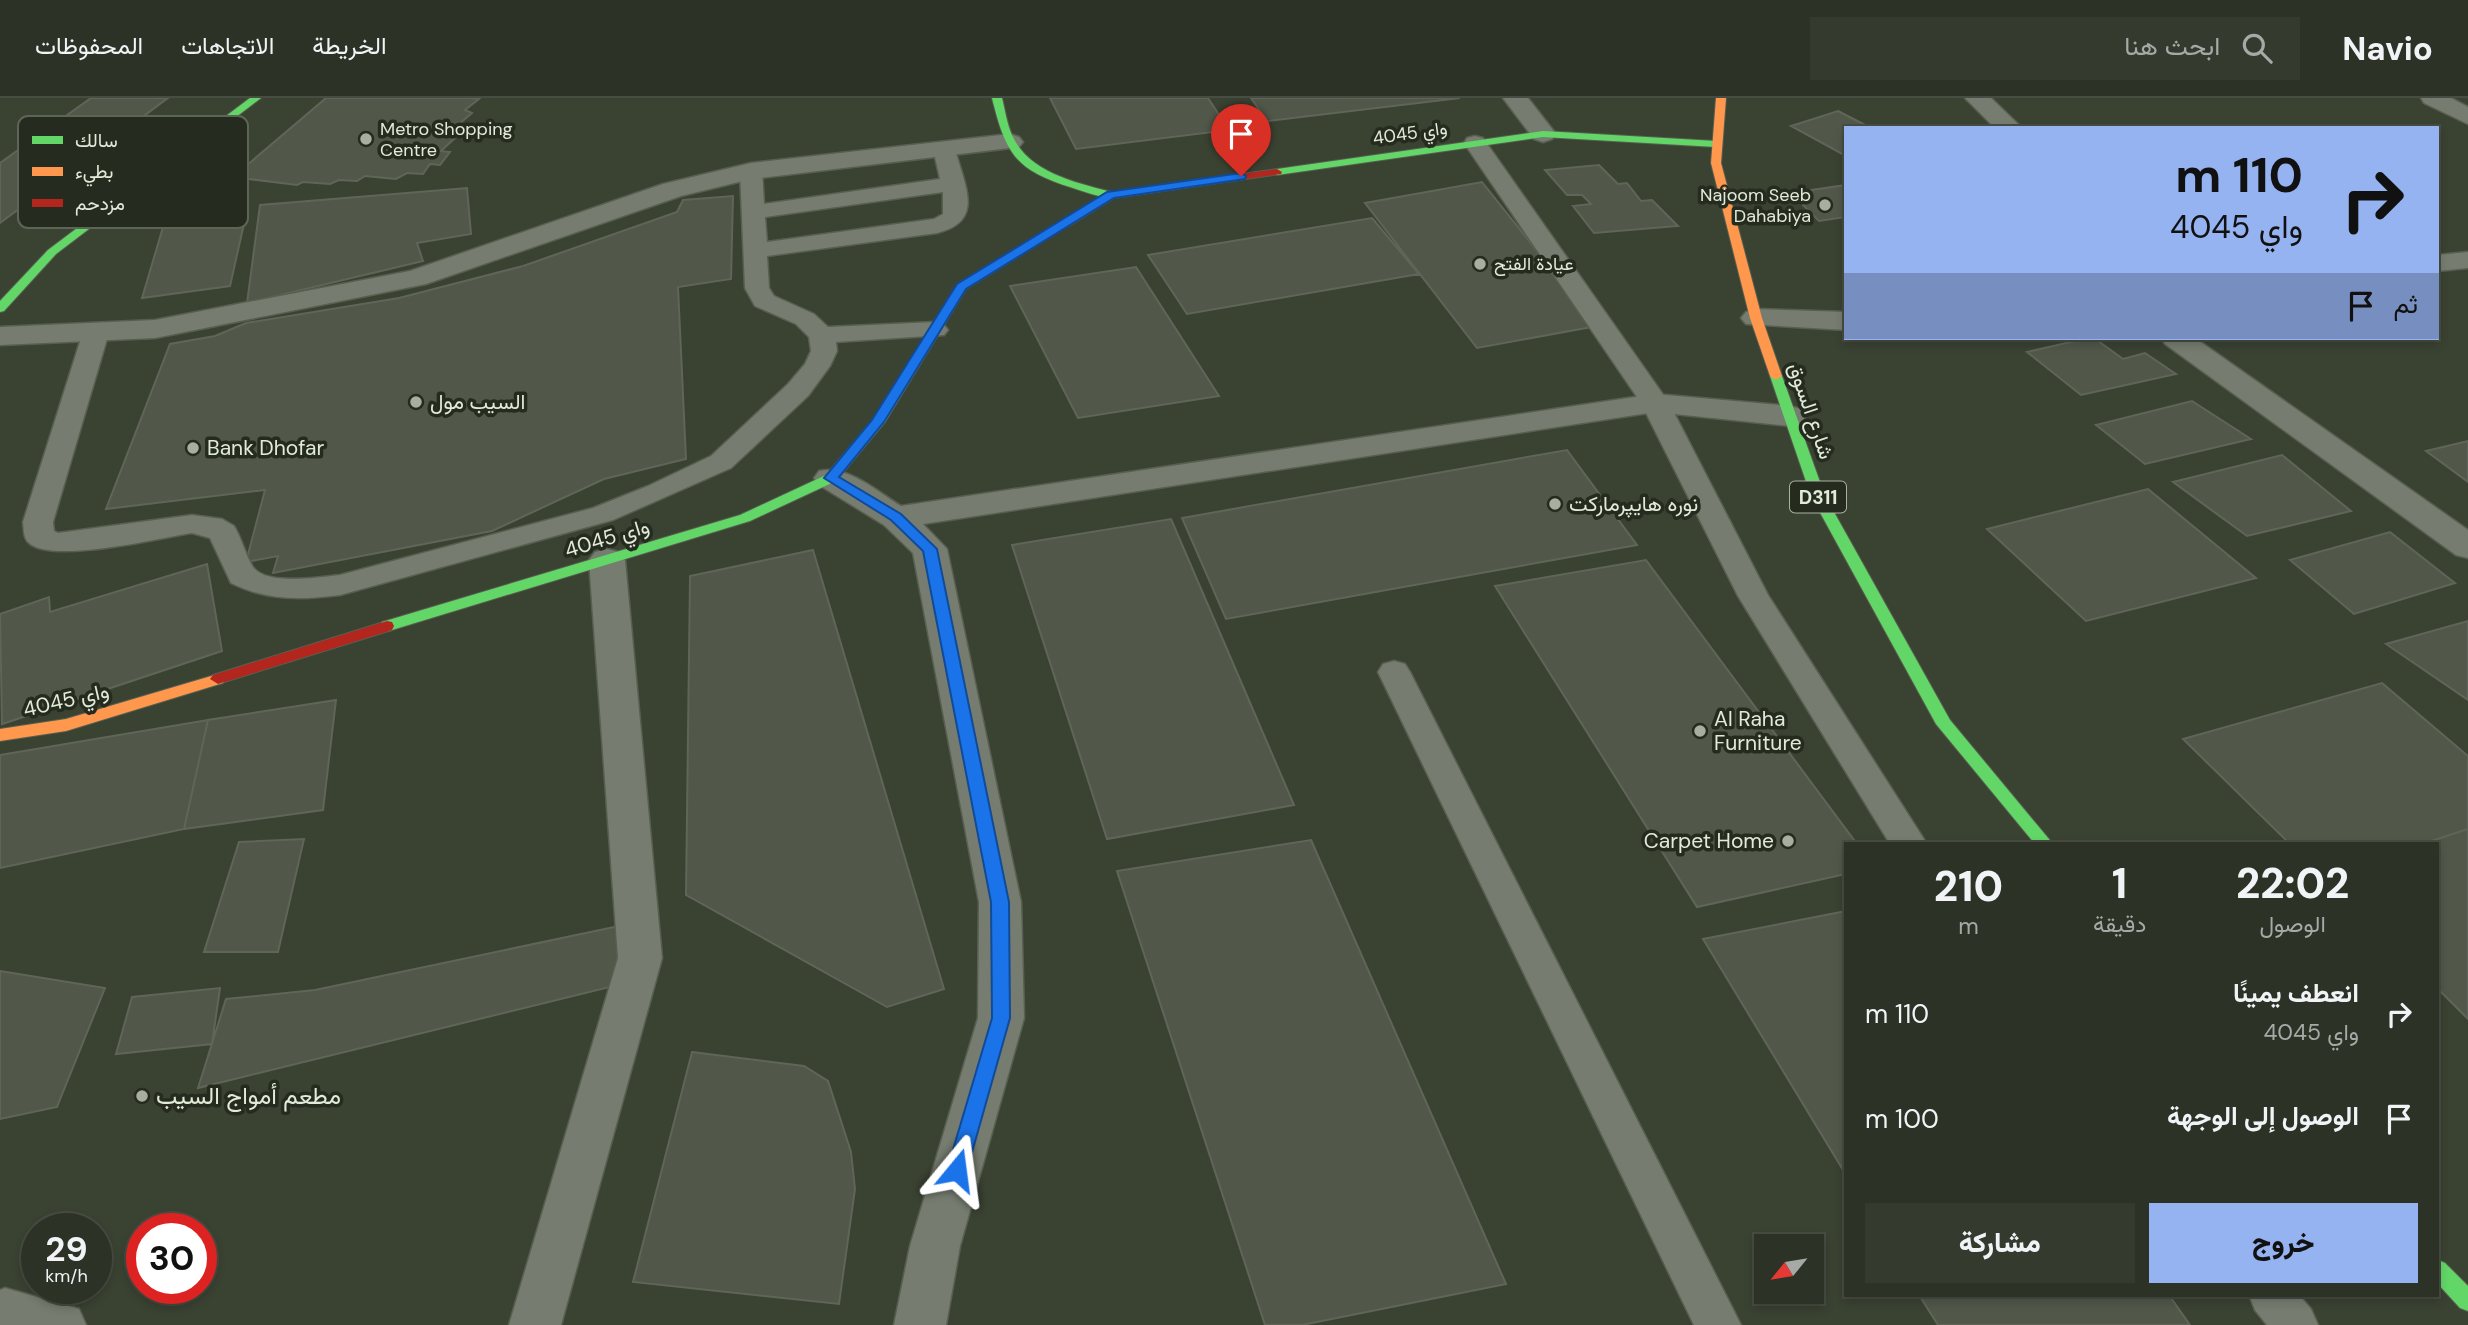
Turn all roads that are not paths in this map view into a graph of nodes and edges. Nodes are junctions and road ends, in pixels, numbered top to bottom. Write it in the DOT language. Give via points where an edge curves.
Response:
graph roads {
  1 [pos="256,98"];
  2 [pos="997,98"];
  3 [pos="1514,98"];
  4 [pos="1721,98"];
  5 [pos="1977,98"];
  6 [pos="2433,98"];
  7 [pos="232,116"];
  8 [pos="2468,117"];
  9 [pos="2008,126"];
  10 [pos="1544,134"];
  11 [pos="1010,142"];
  12 [pos="1475,144"];
  13 [pos="1716,144"];
  14 [pos="944,149"];
  15 [pos="751,171"];
  16 [pos="952,184"];
  17 [pos="1111,195"];
  18 [pos="754,212"];
  19 [pos="84,228"];
  20 [pos="757,250"];
  21 [pos="2468,260"];
  22 [pos="2439,263"];
  23 [pos="2,304"];
  24 [pos="1756,318"];
  25 [pos="1844,321"];
  26 [pos="935,330"];
  27 [pos="96,332"];
  28 [pos="822,335"];
  29 [pos="0,336"];
  30 [pos="2179,340"];
  31 [pos="1655,403"];
  32 [pos="1790,416"];
  33 [pos="831,478"];
  34 [pos="896,517"];
  35 [pos="2468,547"];
  36 [pos="607,560"];
  37 [pos="1394,672"];
  38 [pos="0,735"];
  39 [pos="1908,842"];
  40 [pos="2043,842"];
  41 [pos="2439,1271"];
  42 [pos="2273,1297"];
  43 [pos="2468,1301"];
  44 [pos="0,1312"];
  45 [pos="63,1325"];
  46 [pos="535,1325"];
  47 [pos="920,1325"];
  48 [pos="1718,1325"];
  49 [pos="2295,1325"];
  1 -- 7 [label="street"];
  2 -- 11 [label="street, واي 4045"];
  3 -- 10 [label="street"];
  4 -- 13 [label="street, شارع السوق / D311"];
  5 -- 9 [label="street"];
  6 -- 8 [label="street"];
  10 -- 12 [label="street, واي 4045"];
  10 -- 13 [label="street, واي 4045"];
  11 -- 14 [label="street"];
  11 -- 17 [label="street, واي 4045" via="1028,163 1063,181"];
  12 -- 17 [label="street, واي 4045"];
  12 -- 31 [label="lane"];
  13 -- 24 [label="street, شارع السوق / D311" via="1716,163"];
  14 -- 15 [label="street"];
  14 -- 16 [label="lane"];
  15 -- 18 [label="lane"];
  15 -- 27 [label="street" via="672,190 416,278 155,329"];
  16 -- 18 [label="lane"];
  16 -- 20 [label="lane" via="956,215 937,226"];
  17 -- 26 [label="street, واي 4045" via="962,287"];
  18 -- 20 [label="lane"];
  19 -- 23 [label="street" via="52,252"];
  20 -- 28 [label="lane" via="757,288 764,301 805,320"];
  21 -- 22 [label="street"];
  24 -- 25 [label="street"];
  24 -- 32 [label="street, شارع السوق / D311"];
  26 -- 28 [label="lane"];
  26 -- 33 [label="street, واي 4045" via="878,422"];
  27 -- 28 [label="lane" via="38,522 39,536 53,543 192,524 212,526 223,533 242,576 260,585 300,590 353,582 603,514 721,462 817,366 824,351"];
  27 -- 29 [label="street"];
  30 -- 35 [label="street"];
  31 -- 32 [label="street"];
  31 -- 34 [label="street"];
  31 -- 39 [label="lane" via="1753,596"];
  32 -- 40 [label="street, شارع السوق / D311" via="1818,496 1944,724"];
  33 -- 34 [label="street"];
  33 -- 36 [label="street, واي 4045" via="745,518"];
  34 -- 47 [label="street" via="930,549 1000,902 1001,1018 935,1246"];
  36 -- 38 [label="street, واي 4045" via="164,697 66,725"];
  36 -- 46 [label="street" via="640,958"];
  37 -- 48 [label="lane"];
  41 -- 43 [label="street"];
  42 -- 49 [label="lane"];
  44 -- 45 [label="lane"];
}
